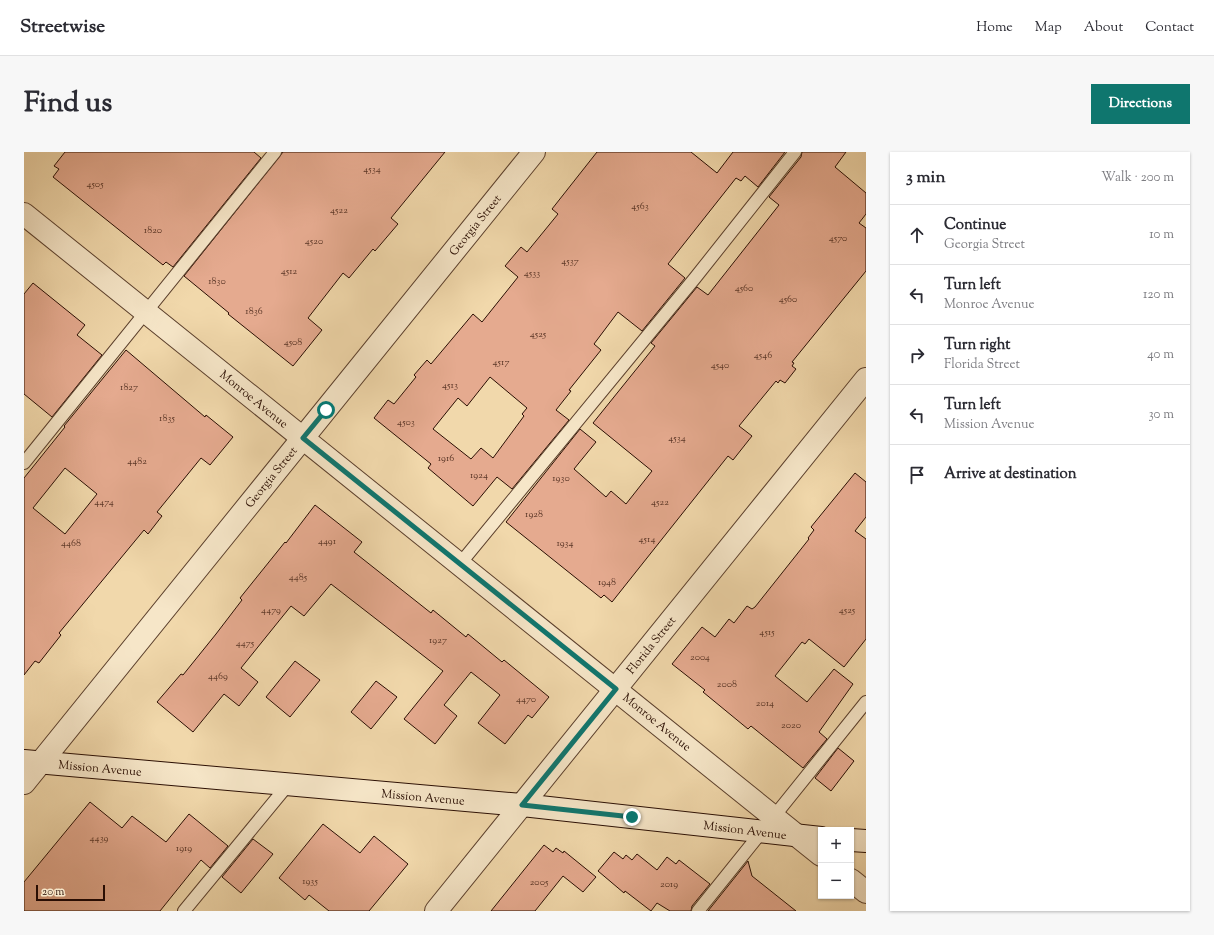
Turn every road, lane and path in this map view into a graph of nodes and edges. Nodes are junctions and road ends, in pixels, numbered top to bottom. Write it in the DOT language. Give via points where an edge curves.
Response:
graph roads {
  1 [pos="275,152"];
  2 [pos="534,152"];
  3 [pos="795,152"];
  4 [pos="24,214"];
  5 [pos="146,313"];
  6 [pos="866,379"];
  7 [pos="303,438"];
  8 [pos="24,463"];
  9 [pos="459,564"];
  10 [pos="616,689"];
  11 [pos="866,702"];
  12 [pos="32,762"];
  13 [pos="24,783"];
  14 [pos="287,786"];
  15 [pos="522,805"];
  16 [pos="766,824"];
  17 [pos="797,836"];
  18 [pos="818,838"];
  19 [pos="854,840"];
  20 [pos="866,841"];
  21 [pos="818,853"];
  22 [pos="854,882"];
  23 [pos="866,892"];
  24 [pos="184,911"];
  25 [pos="436,911"];
  26 [pos="698,911"];
  1 -- 5 [label="lane"];
  2 -- 7 [label="street, Georgia Street"];
  3 -- 9 [label="lane" via="695,278"];
  4 -- 5 [label="street, Monroe Avenue"];
  5 -- 7 [label="street, Monroe Avenue"];
  5 -- 8 [label="lane"];
  6 -- 10 [label="street, Florida Street"];
  7 -- 9 [label="street, Monroe Avenue"];
  7 -- 12 [label="street, Georgia Street"];
  9 -- 10 [label="street, Monroe Avenue"];
  10 -- 15 [label="street, Florida Street"];
  10 -- 16 [label="street, Monroe Avenue"];
  11 -- 16 [label="lane"];
  12 -- 13 [label="street, Georgia Street"];
  12 -- 14 [label="street, Mission Avenue"];
  14 -- 15 [label="street, Mission Avenue"];
  14 -- 24 [label="lane"];
  15 -- 16 [label="street, Mission Avenue"];
  15 -- 25 [label="street, Florida Street"];
  16 -- 17 [label="street, Mission Avenue"];
  16 -- 26 [label="lane"];
  17 -- 18 [label="street, Mission Avenue"];
  17 -- 21 [label="street"];
  19 -- 20 [label="street"];
  22 -- 23 [label="street"];
}
